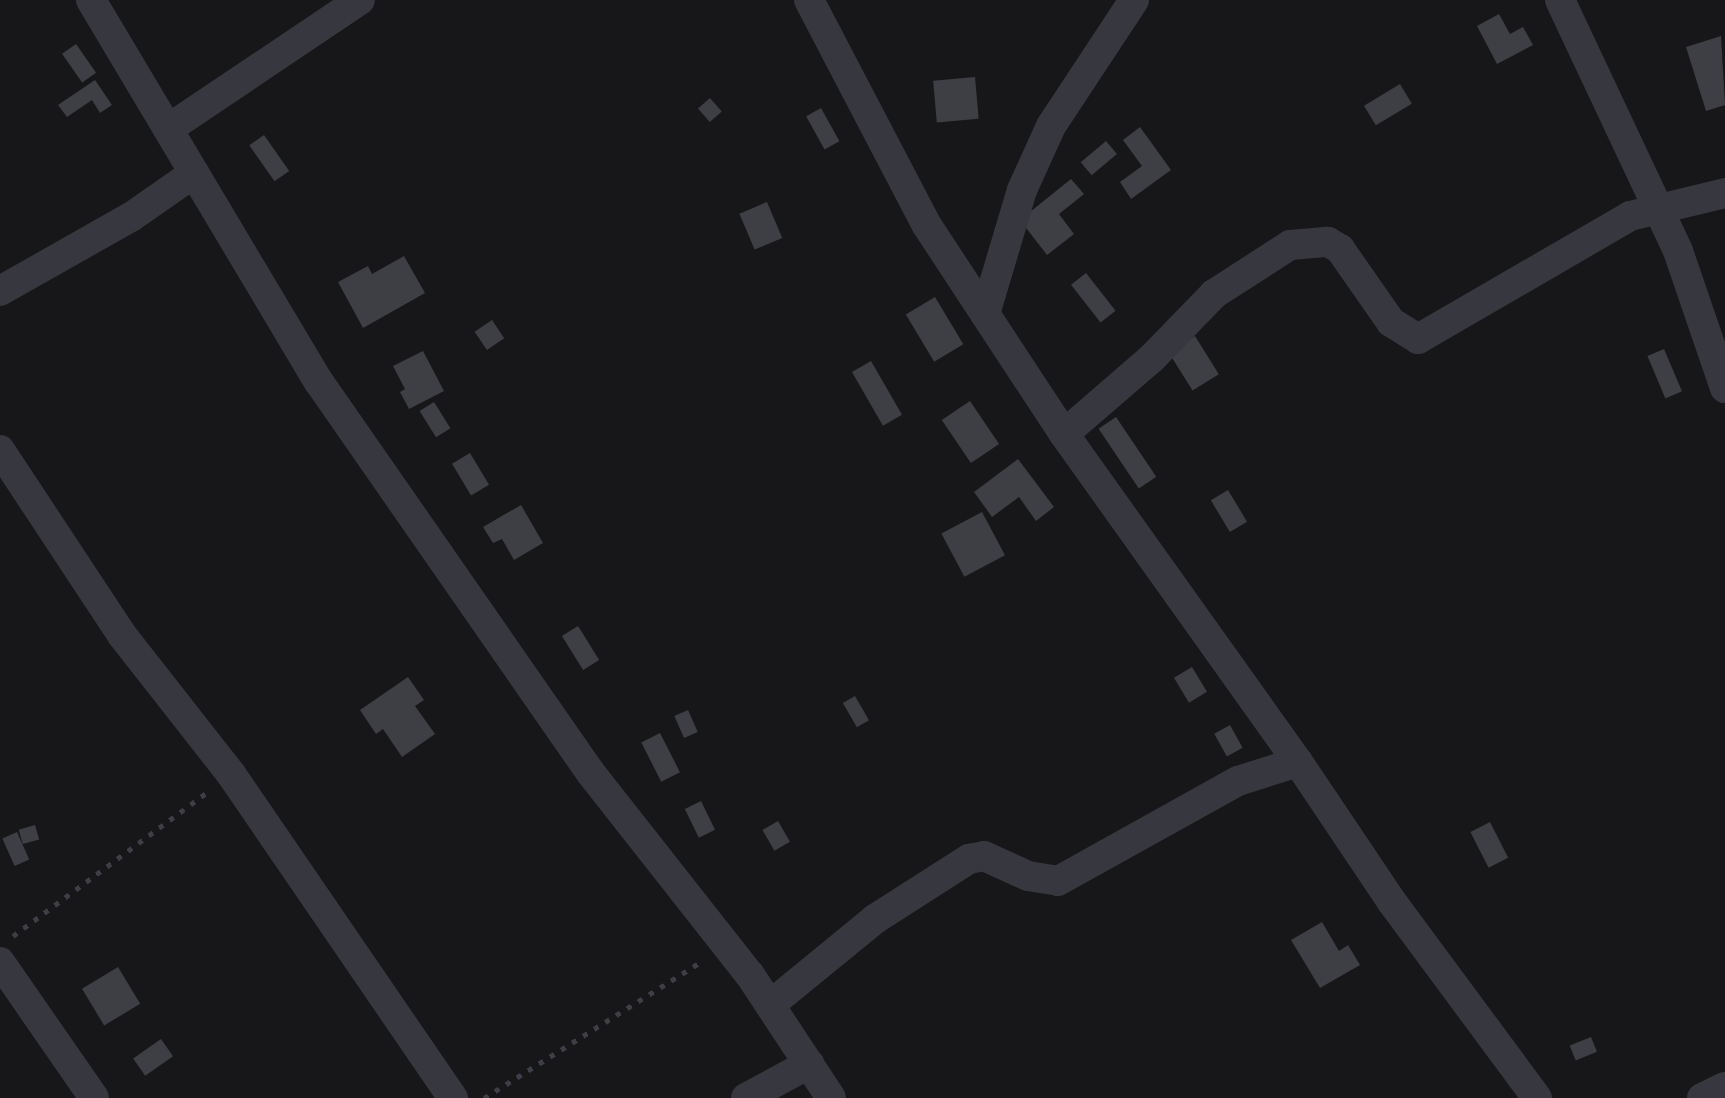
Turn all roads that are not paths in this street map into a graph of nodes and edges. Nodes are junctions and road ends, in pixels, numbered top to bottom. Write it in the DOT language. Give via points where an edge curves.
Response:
graph roads {
  1 [pos="91,0"];
  2 [pos="360,0"];
  3 [pos="809,0"];
  4 [pos="1134,0"];
  5 [pos="1560,0"];
  6 [pos="168,130"];
  7 [pos="194,173"];
  8 [pos="1725,193"];
  9 [pos="1656,209"];
  10 [pos="0,290"];
  11 [pos="985,314"];
  12 [pos="1725,388"];
  13 [pos="1064,434"];
  14 [pos="0,450"];
  15 [pos="1298,762"];
  16 [pos="0,962"];
  17 [pos="770,1005"];
  18 [pos="809,1064"];
  19 [pos="1725,1087"];
  20 [pos="94,1098"];
  21 [pos="453,1098"];
  22 [pos="746,1098"];
  23 [pos="831,1098"];
  24 [pos="1537,1098"];
  25 [pos="1702,1098"];
  1 -- 6 [label="street"];
  2 -- 6 [label="street"];
  3 -- 11 [label="street" via="926,224"];
  4 -- 11 [label="street" via="1050,126 1022,190"];
  5 -- 9 [label="street"];
  6 -- 7 [label="street"];
  7 -- 10 [label="street" via="132,217"];
  7 -- 17 [label="street" via="320,382 590,772"];
  8 -- 9 [label="street"];
  9 -- 12 [label="street" via="1694,288"];
  9 -- 13 [label="street" via="1586,240 1418,339 1391,322 1340,248 1328,242 1290,245 1214,294"];
  11 -- 13 [label="street"];
  13 -- 15 [label="street"];
  14 -- 21 [label="street" via="122,635 231,774"];
  15 -- 17 [label="street" via="1238,781 1058,880 1028,876 984,856 969,859 906,897"];
  15 -- 24 [label="street"];
  16 -- 20 [label="street"];
  17 -- 18 [label="street"];
  18 -- 22 [label="street"];
  18 -- 23 [label="street"];
  19 -- 25 [label="street"];
}
